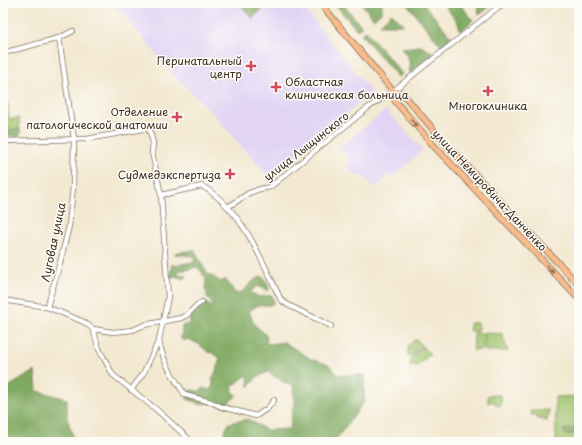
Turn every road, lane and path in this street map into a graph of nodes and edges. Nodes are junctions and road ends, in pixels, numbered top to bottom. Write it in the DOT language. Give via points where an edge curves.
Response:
graph roads {
  1 [pos="320,3"];
  2 [pos="504,3"];
  3 [pos="73,31"];
  4 [pos="59,38"];
  5 [pos="3,53"];
  6 [pos="393,91"];
  7 [pos="74,139"];
  8 [pos="3,141"];
  9 [pos="160,195"];
  10 [pos="228,207"];
  11 [pos="579,284"];
  12 [pos="579,299"];
  13 [pos="3,300"];
  14 [pos="202,302"];
  15 [pos="47,307"];
  16 [pos="163,321"];
  17 [pos="331,326"];
  18 [pos="93,329"];
  19 [pos="159,340"];
  20 [pos="131,390"];
  21 [pos="274,400"];
  22 [pos="192,442"];
  1 -- 6 [label="main road, улица Немировича-Данченко"];
  2 -- 6 [label="street, улица Лыщинского"];
  3 -- 4 [label="street"];
  4 -- 5 [label="street"];
  4 -- 7 [label="street, Луговая улица"];
  6 -- 10 [label="street, улица Лыщинского" via="369,107 270,188 249,193"];
  6 -- 11 [label="main road, улица Немировича-Данченко" via="403,94 444,142"];
  6 -- 12 [label="main road, улица Немировича-Данченко, one-way" via="395,101 434,146"];
  7 -- 8 [label="street"];
  7 -- 9 [label="street" via="149,128"];
  7 -- 15 [label="street, Луговая улица" via="73,188 68,226"];
  9 -- 10 [label="street" via="202,186"];
  9 -- 16 [label="street" via="168,296"];
  10 -- 17 [label="street" via="249,235 281,300"];
  13 -- 15 [label="street"];
  14 -- 16 [label="street" via="181,318"];
  15 -- 18 [label="street" via="84,322"];
  16 -- 18 [label="street" via="123,332"];
  16 -- 19 [label="street"];
  18 -- 20 [label="street" via="99,349 113,375"];
  19 -- 20 [label="street" via="143,374"];
  19 -- 21 [label="street" via="167,366 186,395 256,416"];
  20 -- 22 [label="street"];
}
